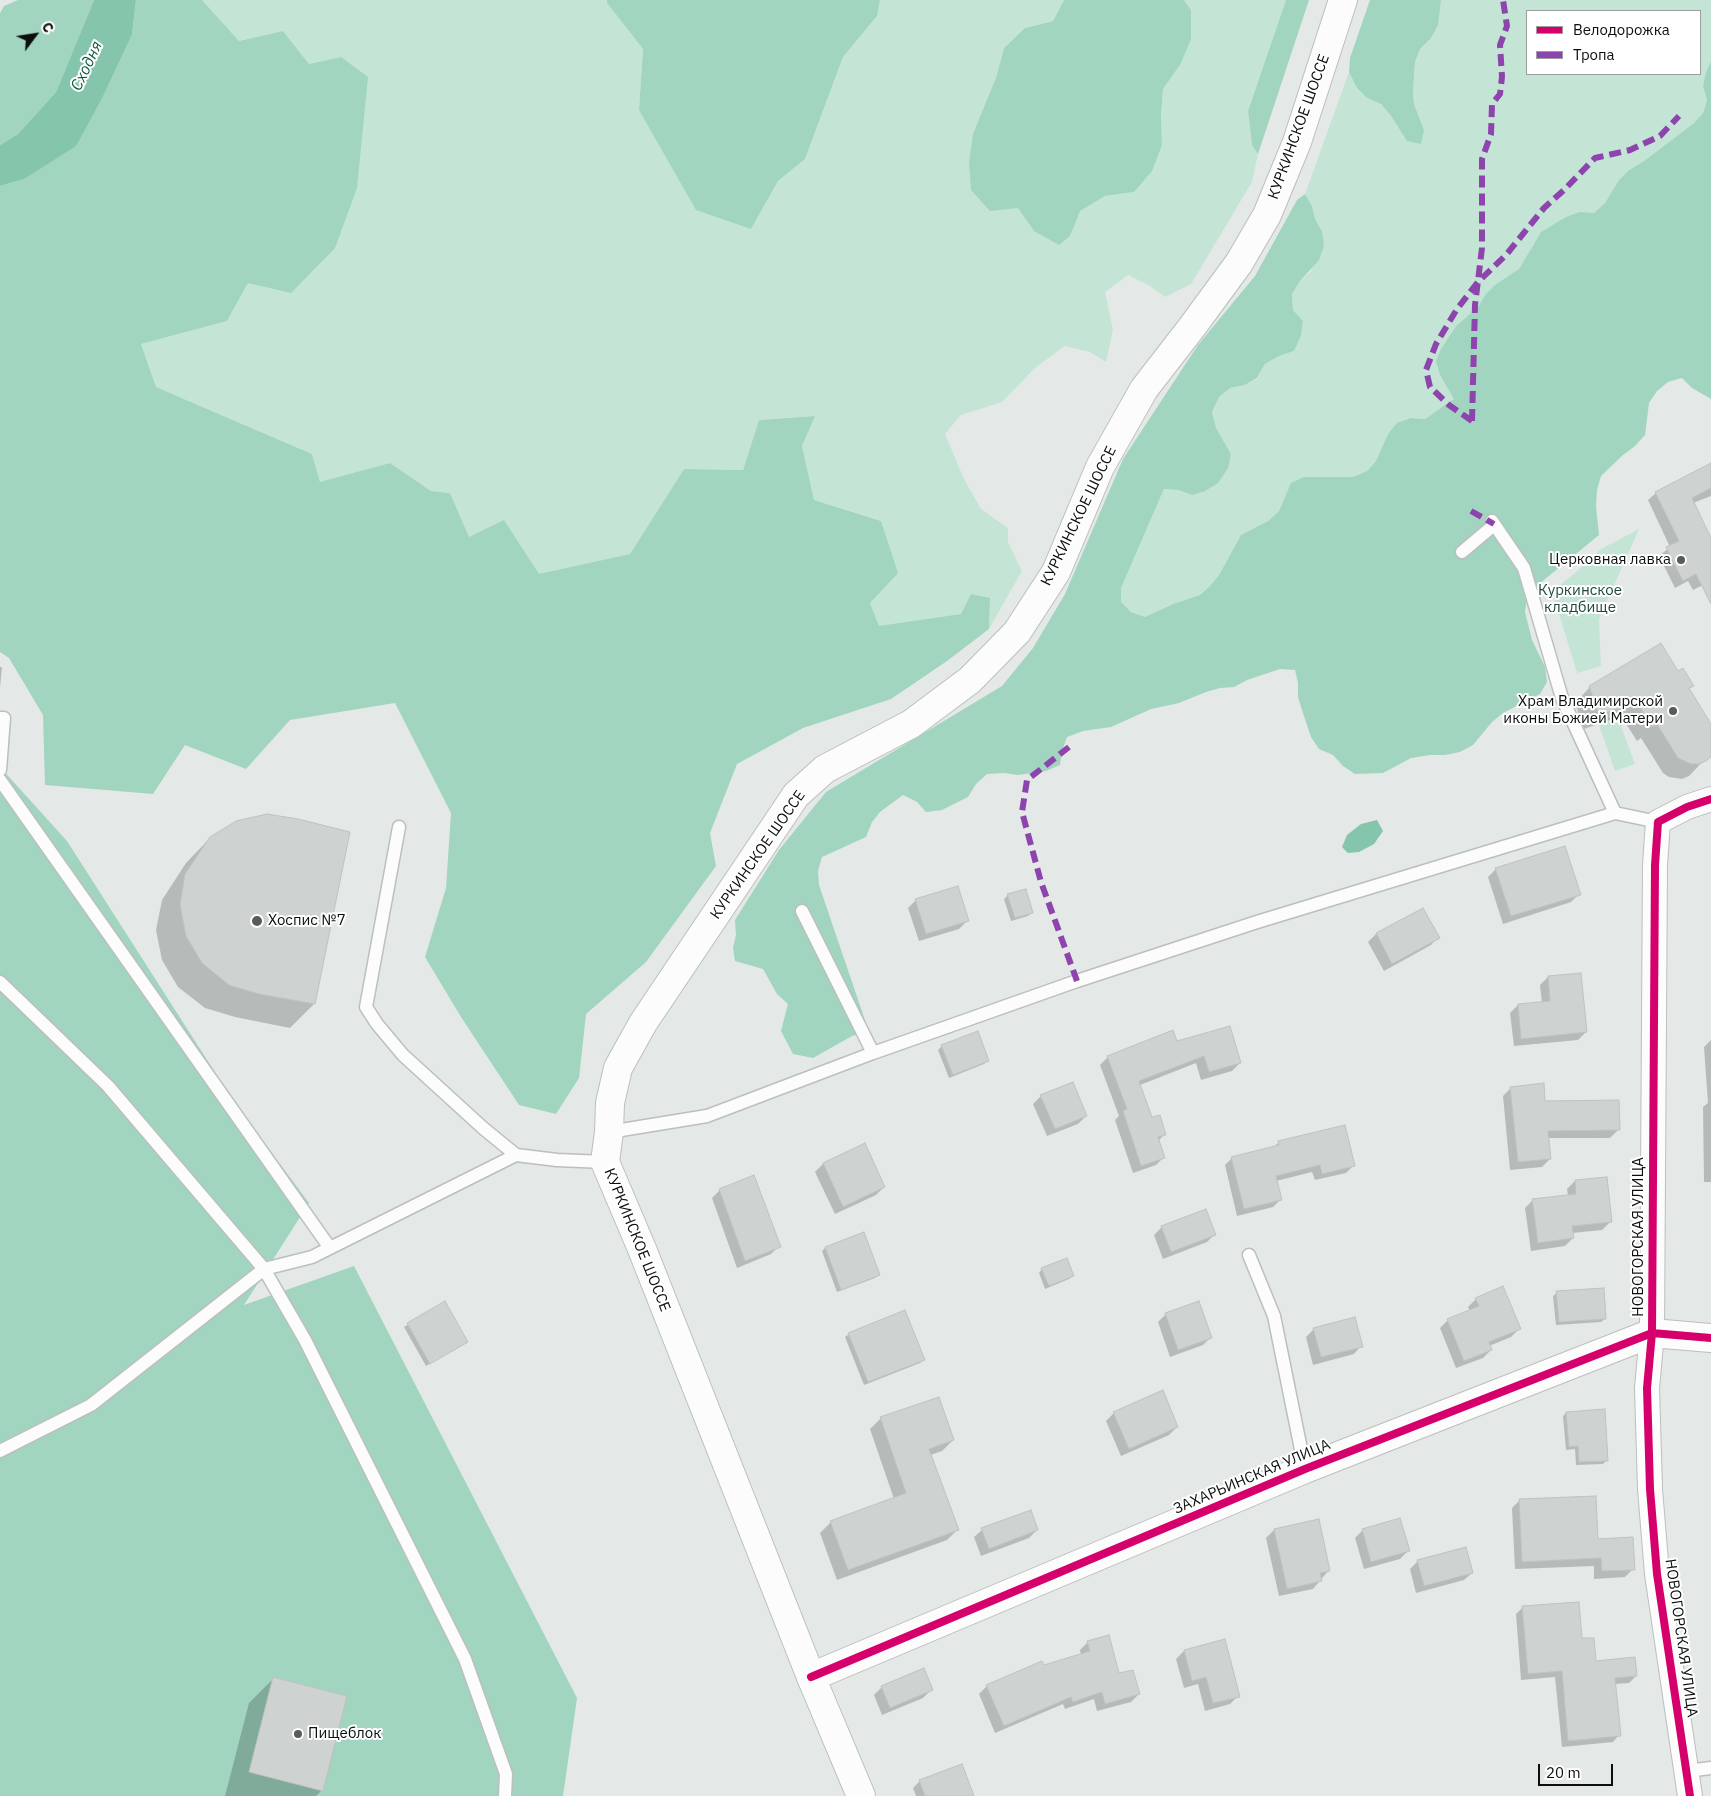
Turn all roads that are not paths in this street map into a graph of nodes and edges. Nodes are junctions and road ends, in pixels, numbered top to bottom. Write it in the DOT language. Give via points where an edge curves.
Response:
graph roads {
  1 [pos="1343,0"];
  2 [pos="1462,552"];
  3 [pos="0,718"];
  4 [pos="0,770"];
  5 [pos="0,780"];
  6 [pos="1711,799"];
  7 [pos="1615,813"];
  8 [pos="1658,822"];
  9 [pos="399,827"];
  10 [pos="802,911"];
  11 [pos="0,982"];
  12 [pos="873,1053"];
  13 [pos="609,1132"];
  14 [pos="516,1155"];
  15 [pos="605,1162"];
  16 [pos="330,1248"];
  17 [pos="1249,1255"];
  18 [pos="264,1269"];
  19 [pos="1652,1332"];
  20 [pos="1711,1338"];
  21 [pos="0,1451"];
  22 [pos="1305,1469"];
  23 [pos="811,1677"];
  24 [pos="1711,1768"];
  25 [pos="1687,1771"];
  26 [pos="505,1796"];
  27 [pos="861,1796"];
  28 [pos="1690,1796"];
  1 -- 13 [label="main road, КУРКИНСКОЕ ШОССЕ" via="1297,142 1268,215 1239,263 1144,389 1100,467 1056,572 1017,632 970,680 911,724 825,769 796,796 639,1030 618,1068 610,1103"];
  2 -- 7 [label="lane" via="1493,523 1524,568 1562,698"];
  3 -- 4 [label="lane" via="4,718"];
  5 -- 16 [label="lane"];
  6 -- 8 [label="street"];
  7 -- 8 [label="lane"];
  7 -- 12 [label="lane" via="1238,928"];
  8 -- 19 [label="street, НОВОГОРСКАЯ УЛИЦА"];
  9 -- 14 [label="lane" via="366,1007 403,1056"];
  10 -- 12 [label="lane"];
  11 -- 18 [label="lane" via="108,1086"];
  12 -- 13 [label="lane" via="707,1116"];
  13 -- 15 [label="main road, КУРКИНСКОЕ ШОССЕ"];
  14 -- 15 [label="lane"];
  14 -- 16 [label="lane"];
  15 -- 23 [label="main road, КУРКИНСКОЕ ШОССЕ"];
  16 -- 18 [label="lane" via="312,1257"];
  17 -- 22 [label="lane" via="1274,1316"];
  18 -- 21 [label="lane" via="92,1404"];
  18 -- 26 [label="lane" via="305,1340 465,1660 506,1774"];
  19 -- 20 [label="main road, ЗАХАРЬИНСКАЯ УЛИЦА"];
  19 -- 22 [label="main road, ЗАХАРЬИНСКАЯ УЛИЦА"];
  19 -- 25 [label="street, НОВОГОРСКАЯ УЛИЦА" via="1647,1388 1650,1489 1657,1574"];
  22 -- 23 [label="main road, ЗАХАРЬИНСКАЯ УЛИЦА"];
  23 -- 27 [label="main road, КУРКИНСКОЕ ШОССЕ"];
  24 -- 25 [label="lane"];
  25 -- 28 [label="street, НОВОГОРСКАЯ УЛИЦА"];
}
